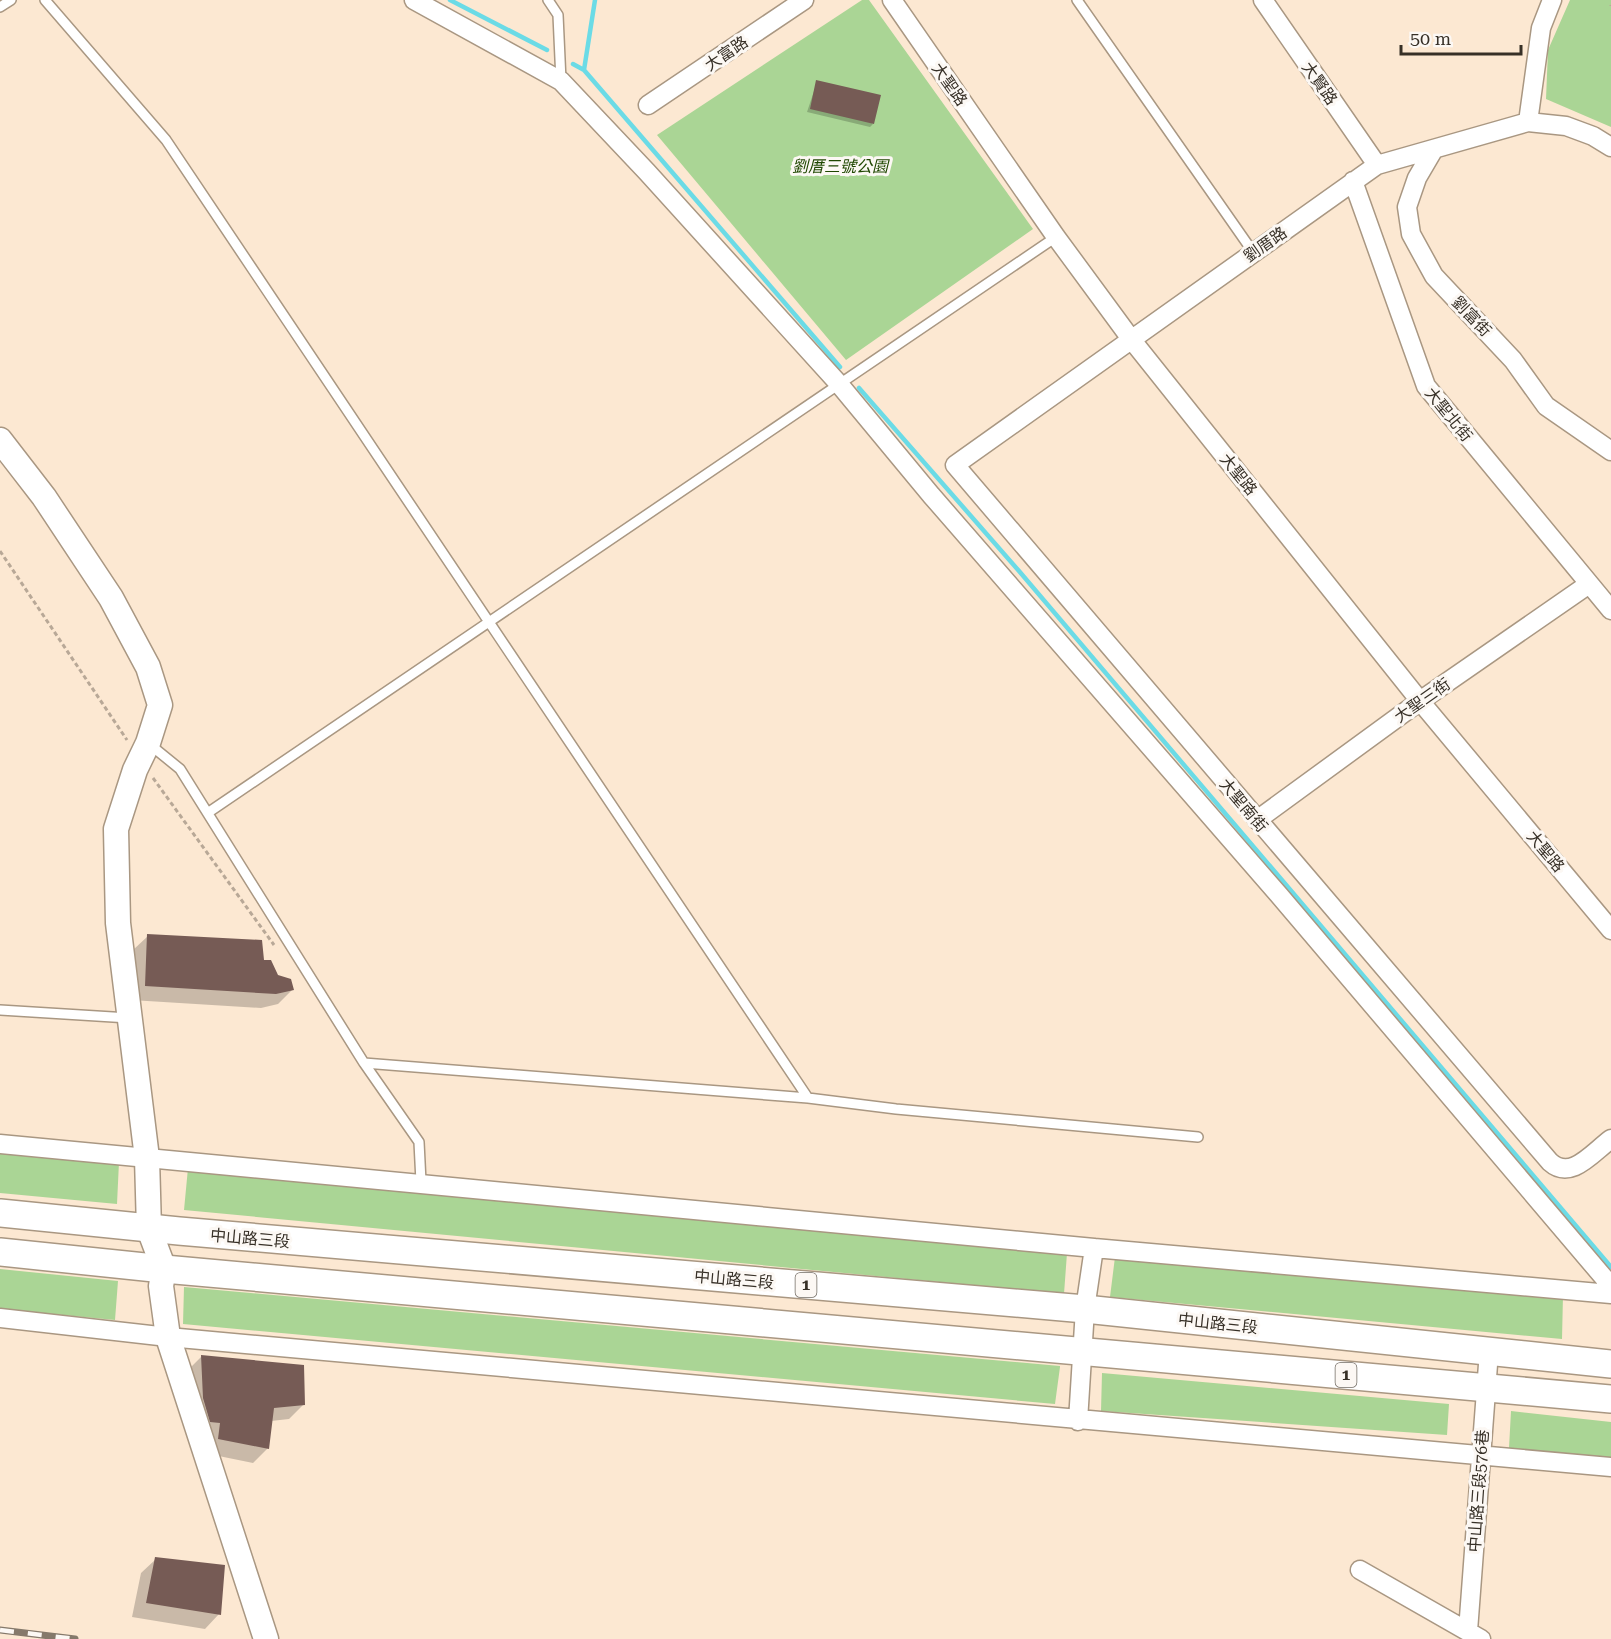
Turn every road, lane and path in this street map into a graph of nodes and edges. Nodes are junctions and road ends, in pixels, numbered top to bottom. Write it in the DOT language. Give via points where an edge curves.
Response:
graph roads {
  1 [pos="11,0"];
  2 [pos="45,0"];
  3 [pos="414,0"];
  4 [pos="548,0"];
  5 [pos="804,0"];
  6 [pos="892,0"];
  7 [pos="1077,0"];
  8 [pos="1263,0"];
  9 [pos="1552,0"];
  10 [pos="0,7"];
  11 [pos="561,81"];
  12 [pos="648,105"];
  13 [pos="1528,122"];
  14 [pos="1611,147"];
  15 [pos="1434,149"];
  16 [pos="1377,165"];
  17 [pos="1353,182"];
  18 [pos="1056,237"];
  19 [pos="1253,252"];
  20 [pos="1131,339"];
  21 [pos="839,384"];
  22 [pos="0,440"];
  23 [pos="1611,451"];
  24 [pos="955,465"];
  25 [pos="0,551"];
  26 [pos="1589,584"];
  27 [pos="1611,610"];
  28 [pos="490,623"];
  29 [pos="1420,701"];
  30 [pos="144,751"];
  31 [pos="209,812"];
  32 [pos="1257,820"];
  33 [pos="1611,930"];
  34 [pos="280,954"];
  35 [pos="0,1010"];
  36 [pos="129,1018"];
  37 [pos="364,1064"];
  38 [pos="808,1098"];
  39 [pos="1198,1137"];
  40 [pos="1611,1139"];
  41 [pos="0,1144"];
  42 [pos="147,1158"];
  43 [pos="421,1182"];
  44 [pos="0,1214"];
  45 [pos="149,1228"];
  46 [pos="1094,1248"];
  47 [pos="0,1252"];
  48 [pos="165,1269"];
  49 [pos="1611,1286"];
  50 [pos="1611,1294"];
  51 [pos="1085,1310"];
  52 [pos="0,1318"];
  53 [pos="168,1337"];
  54 [pos="1081,1351"];
  55 [pos="1489,1351"];
  56 [pos="1611,1364"];
  57 [pos="1486,1388"];
  58 [pos="1611,1399"];
  59 [pos="1078,1421"];
  60 [pos="1481,1456"];
  61 [pos="1611,1467"];
  62 [pos="1360,1570"];
  63 [pos="1474,1635"];
  64 [pos="266,1639"];
  1 -- 10 [label="lane"];
  2 -- 28 [label="lane" via="166,140"];
  3 -- 11 [label="street"];
  4 -- 11 [label="lane" via="558,15"];
  5 -- 12 [label="street, 大富路"];
  6 -- 18 [label="street, 大聖路"];
  7 -- 19 [label="lane"];
  8 -- 16 [label="street, 大賢路"];
  9 -- 13 [label="street" via="1541,28"];
  11 -- 21 [label="street"];
  13 -- 14 [label="street, 劉厝路" via="1566,126"];
  13 -- 15 [label="street, 劉厝路"];
  15 -- 16 [label="street, 劉厝路"];
  15 -- 23 [label="street, 劉富街" via="1417,178 1407,207 1411,234 1434,276 1506,352 1546,406"];
  16 -- 17 [label="street, 劉厝路"];
  17 -- 19 [label="street, 劉厝路"];
  17 -- 26 [label="street, 大聖北街" via="1426,386"];
  18 -- 20 [label="street, 大聖路"];
  18 -- 21 [label="lane"];
  19 -- 20 [label="street, 劉厝路"];
  20 -- 24 [label="street, 劉厝路"];
  20 -- 29 [label="street, 大聖路"];
  21 -- 28 [label="lane"];
  21 -- 49 [label="street"];
  22 -- 30 [label="street" via="44,497 111,598 148,667 160,705"];
  24 -- 32 [label="street, 大聖南街"];
  25 -- 30 [label="path"];
  26 -- 27 [label="street, 大聖北街"];
  26 -- 29 [label="street, 大聖三街"];
  28 -- 31 [label="lane"];
  28 -- 38 [label="lane"];
  29 -- 32 [label="street, 大聖三街"];
  29 -- 33 [label="street, 大聖路"];
  30 -- 31 [label="lane" via="180,769"];
  30 -- 34 [label="path"];
  30 -- 36 [label="street" via="116,830 118,923"];
  31 -- 37 [label="lane"];
  32 -- 40 [label="street, 大聖南街" via="1559,1170 1571,1170"];
  35 -- 36 [label="lane"];
  36 -- 42 [label="street"];
  37 -- 38 [label="lane"];
  37 -- 43 [label="lane" via="419,1142"];
  38 -- 39 [label="lane" via="896,1110"];
  41 -- 42 [label="street"];
  42 -- 43 [label="street"];
  42 -- 45 [label="street"];
  43 -- 46 [label="street"];
  44 -- 45 [label="main road, 中山路三段 / 1"];
  45 -- 48 [label="street"];
  45 -- 51 [label="main road, 中山路三段 / 1"];
  46 -- 50 [label="street"];
  46 -- 51 [label="street"];
  47 -- 48 [label="main road, 1"];
  48 -- 53 [label="street" via="161,1286"];
  48 -- 54 [label="main road, 1"];
  51 -- 54 [label="street"];
  51 -- 55 [label="main road, 中山路三段 / 1"];
  52 -- 53 [label="street"];
  53 -- 59 [label="street"];
  53 -- 64 [label="street"];
  54 -- 57 [label="main road, 1"];
  54 -- 59 [label="street"];
  55 -- 56 [label="main road, 中山路三段 / 1"];
  55 -- 57 [label="street, 中山路三段576巷"];
  57 -- 58 [label="main road, 1"];
  57 -- 60 [label="street, 中山路三段576巷"];
  59 -- 60 [label="street"];
  60 -- 61 [label="street"];
  60 -- 63 [label="street, 中山路三段576巷"];
  62 -- 63 [label="street, 中山路三段576巷"];
}
